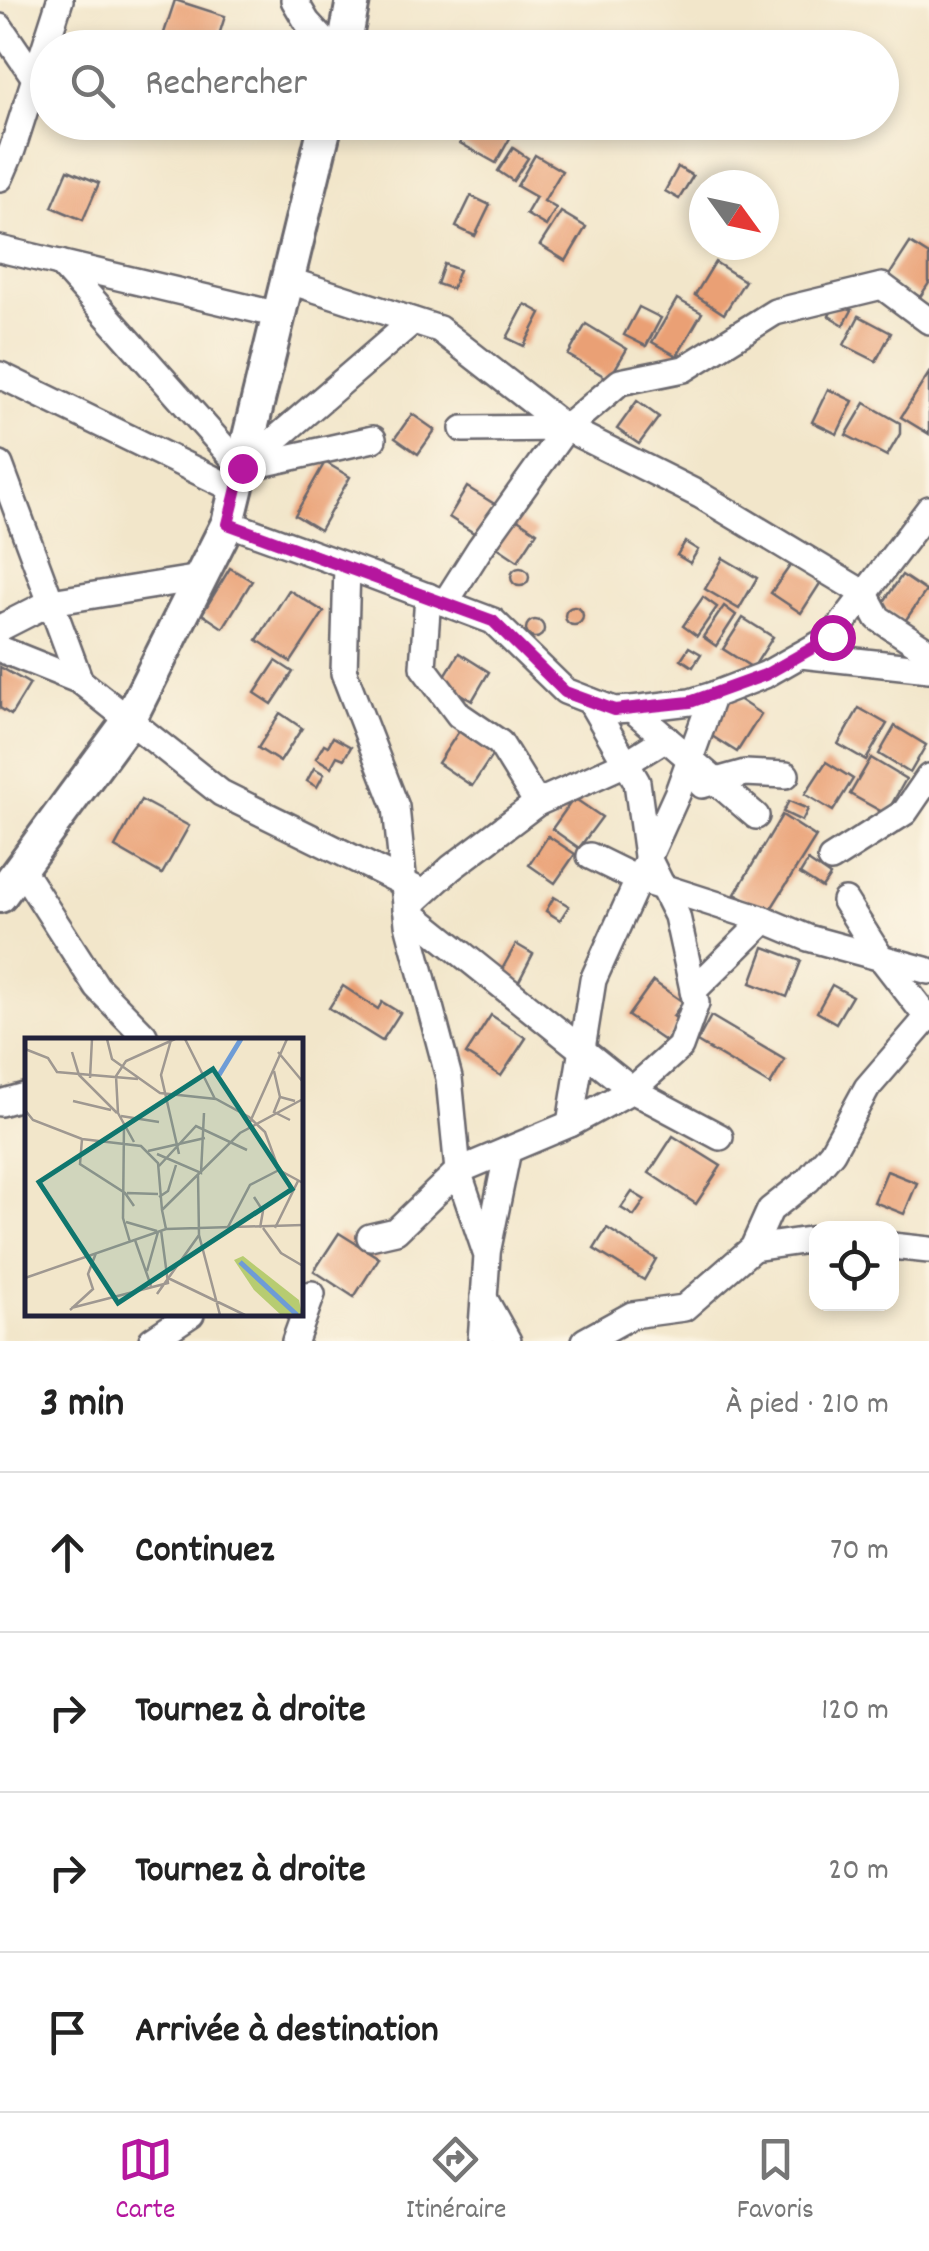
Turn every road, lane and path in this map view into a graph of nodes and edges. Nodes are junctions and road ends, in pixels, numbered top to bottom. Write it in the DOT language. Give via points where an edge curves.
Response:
graph roads {
  1 [pos="60,0"];
  2 [pos="294,0"];
  3 [pos="354,0"];
  4 [pos="0,27"];
  5 [pos="50,30"];
  6 [pos="314,30"];
  7 [pos="348,30"];
  8 [pos="30,71"];
  9 [pos="30,92"];
  10 [pos="322,140"];
  11 [pos="0,178"];
  12 [pos="0,249"];
  13 [pos="60,263"];
  14 [pos="288,280"];
  15 [pos="279,314"];
  16 [pos="413,320"];
  17 [pos="929,321"];
  18 [pos="0,375"];
  19 [pos="566,428"];
  20 [pos="464,429"];
  21 [pos="372,438"];
  22 [pos="0,465"];
  23 [pos="239,479"];
  24 [pos="929,509"];
  25 [pos="228,524"];
  26 [pos="347,566"];
  27 [pos="200,578"];
  28 [pos="865,594"];
  29 [pos="436,600"];
  30 [pos="51,602"];
  31 [pos="0,628"];
  32 [pos="0,648"];
  33 [pos="929,652"];
  34 [pos="801,655"];
  35 [pos="929,669"];
  36 [pos="80,681"];
  37 [pos="712,694"];
  38 [pos="590,701"];
  39 [pos="632,708"];
  40 [pos="128,722"];
  41 [pos="666,738"];
  42 [pos="690,759"];
  43 [pos="626,763"];
  44 [pos="786,776"];
  45 [pos="929,778"];
  46 [pos="716,781"];
  47 [pos="678,792"];
  48 [pos="537,803"];
  49 [pos="756,816"];
  50 [pos="590,856"];
  51 [pos="831,859"];
  52 [pos="20,867"];
  53 [pos="648,874"];
  54 [pos="412,895"];
  55 [pos="0,896"];
  56 [pos="845,900"];
  57 [pos="764,920"];
  58 [pos="879,955"];
  59 [pos="929,970"];
  60 [pos="693,992"];
  61 [pos="928,1016"];
  62 [pos="145,1038"];
  63 [pos="582,1052"];
  64 [pos="632,1090"];
  65 [pos="25,1096"];
  66 [pos="0,1103"];
  67 [pos="570,1124"];
  68 [pos="720,1137"];
  69 [pos="508,1150"];
  70 [pos="458,1171"];
  71 [pos="370,1238"];
  72 [pos="809,1240"];
  73 [pos="899,1247"];
  74 [pos="753,1248"];
  75 [pos="929,1250"];
  76 [pos="486,1256"];
  77 [pos="312,1294"];
  78 [pos="484,1298"];
  79 [pos="160,1316"];
  80 [pos="188,1316"];
  81 [pos="153,1341"];
  82 [pos="295,1341"];
  83 [pos="482,1341"];
  84 [pos="508,1341"];
  85 [pos="585,1341"];
  1 -- 5 [label="street"];
  2 -- 6 [label="street"];
  3 -- 7 [label="street"];
  4 -- 8 [label="street"];
  9 -- 11 [label="street"];
  10 -- 14 [label="street"];
  12 -- 13 [label="street"];
  13 -- 15 [label="street"];
  13 -- 23 [label="street"];
  14 -- 15 [label="street"];
  14 -- 16 [label="street"];
  15 -- 23 [label="street"];
  16 -- 19 [label="street" via="439,329"];
  16 -- 23 [label="street"];
  17 -- 19 [label="street" via="882,286 774,312 684,370 620,382"];
  18 -- 23 [label="street"];
  19 -- 20 [label="street"];
  19 -- 28 [label="street" via="700,495"];
  19 -- 29 [label="street"];
  21 -- 23 [label="street"];
  22 -- 30 [label="street"];
  23 -- 25 [label="street"];
  24 -- 28 [label="street"];
  25 -- 26 [label="street"];
  25 -- 27 [label="street"];
  26 -- 29 [label="street"];
  26 -- 54 [label="street" via="344,673 396,807"];
  27 -- 30 [label="street"];
  27 -- 40 [label="street"];
  28 -- 33 [label="street" via="878,618"];
  28 -- 34 [label="street" via="832,637"];
  29 -- 38 [label="street" via="493,621 565,692"];
  29 -- 48 [label="street" via="423,667 460,715 500,743"];
  30 -- 31 [label="street"];
  30 -- 36 [label="street"];
  32 -- 36 [label="street"];
  34 -- 35 [label="street"];
  34 -- 37 [label="street"];
  36 -- 40 [label="street"];
  37 -- 39 [label="street"];
  37 -- 42 [label="street"];
  38 -- 39 [label="street"];
  38 -- 43 [label="street"];
  39 -- 41 [label="street"];
  40 -- 52 [label="street"];
  40 -- 54 [label="street" via="221,792"];
  41 -- 42 [label="street"];
  41 -- 43 [label="street"];
  42 -- 46 [label="street"];
  42 -- 47 [label="street"];
  43 -- 48 [label="street"];
  43 -- 53 [label="street" via="637,782"];
  44 -- 46 [label="street" via="745,773"];
  45 -- 51 [label="street" via="905,812"];
  46 -- 47 [label="street"];
  46 -- 49 [label="street"];
  47 -- 53 [label="street"];
  48 -- 54 [label="street"];
  50 -- 53 [label="street"];
  52 -- 55 [label="street"];
  52 -- 62 [label="street" via="97,987"];
  53 -- 57 [label="street"];
  53 -- 60 [label="street" via="677,916"];
  53 -- 63 [label="street" via="593,980"];
  54 -- 63 [label="street"];
  54 -- 70 [label="street" via="449,1078"];
  56 -- 58 [label="street"];
  57 -- 58 [label="street"];
  57 -- 60 [label="street"];
  58 -- 59 [label="street"];
  58 -- 61 [label="street"];
  60 -- 64 [label="street" via="696,1003 680,1047"];
  61 -- 74 [label="street" via="867,1088 832,1152 770,1210"];
  63 -- 64 [label="street"];
  63 -- 67 [label="street"];
  64 -- 67 [label="street"];
  64 -- 68 [label="street"];
  65 -- 66 [label="street"];
  67 -- 69 [label="street"];
  69 -- 70 [label="street"];
  69 -- 76 [label="street"];
  70 -- 71 [label="street" via="396,1231"];
  70 -- 76 [label="street"];
  72 -- 74 [label="street"];
  73 -- 75 [label="street"];
  74 -- 85 [label="street" via="684,1308 632,1315"];
  76 -- 78 [label="street"];
  77 -- 82 [label="street"];
  78 -- 83 [label="street"];
  78 -- 84 [label="street"];
  79 -- 81 [label="street"];
  80 -- 81 [label="street"];
}
